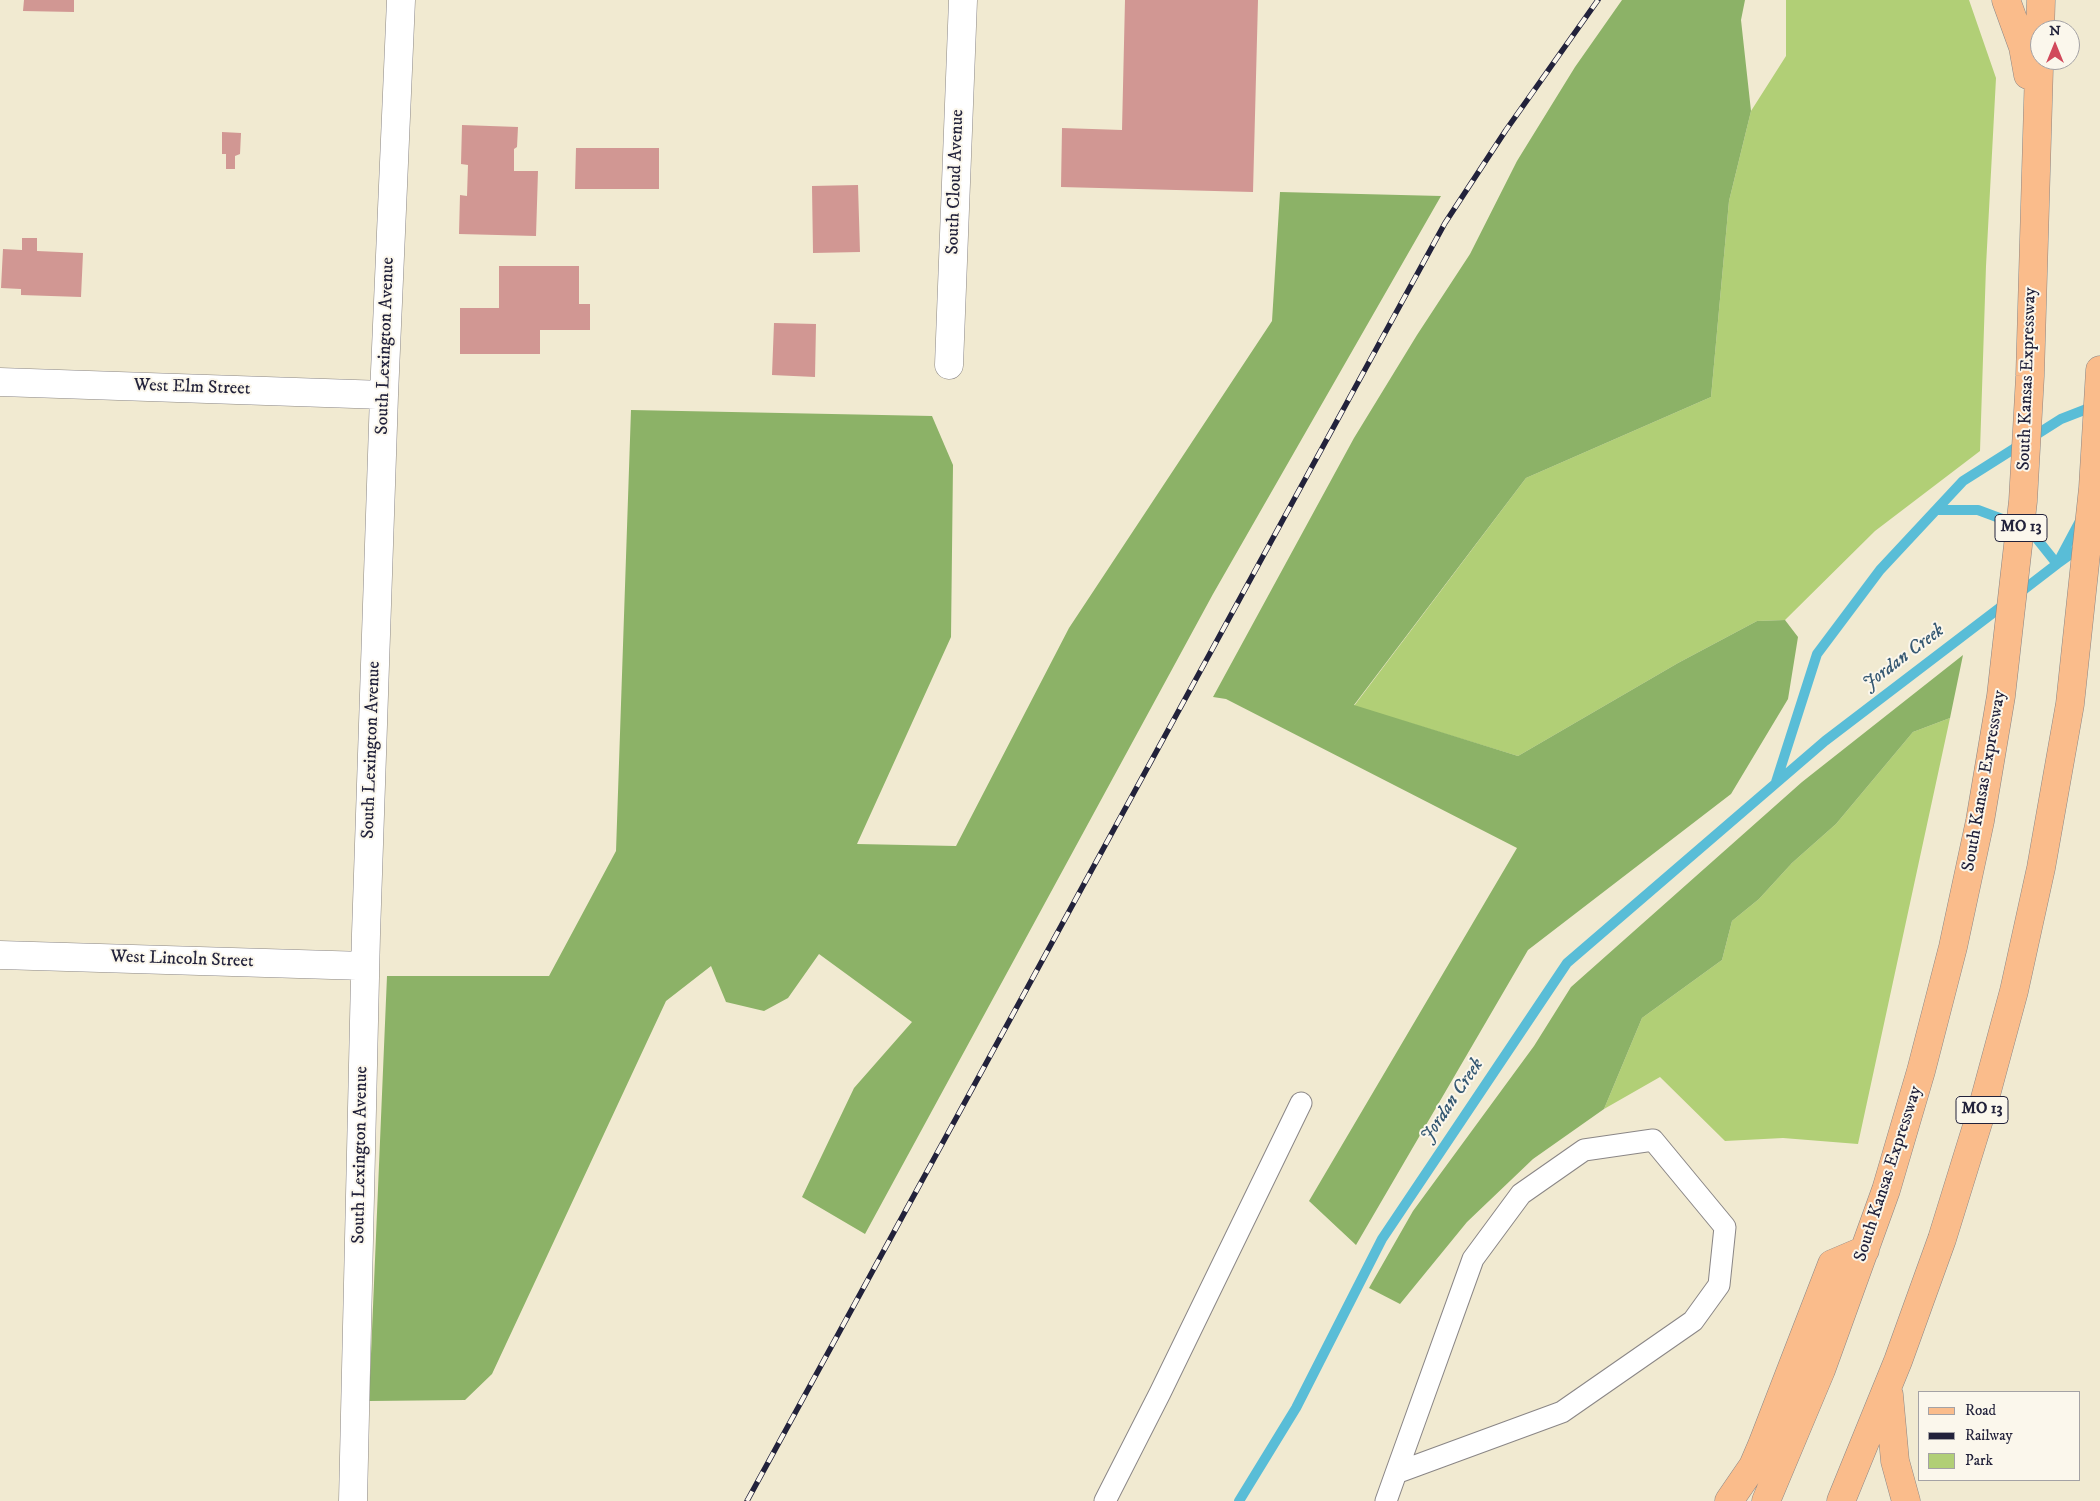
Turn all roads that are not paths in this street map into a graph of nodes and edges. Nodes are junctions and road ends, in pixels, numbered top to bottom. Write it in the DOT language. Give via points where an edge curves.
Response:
graph roads {
  1 [pos="401,0"];
  2 [pos="963,0"];
  3 [pos="2006,0"];
  4 [pos="2041,0"];
  5 [pos="2036,126"];
  6 [pos="949,365"];
  7 [pos="2100,370"];
  8 [pos="0,382"];
  9 [pos="384,394"];
  10 [pos="0,955"];
  11 [pos="365,966"];
  12 [pos="1301,1103"];
  13 [pos="1865,1250"];
  14 [pos="1888,1386"];
  15 [pos="1396,1473"];
  16 [pos="353,1501"];
  17 [pos="1105,1501"];
  18 [pos="1386,1501"];
  19 [pos="1729,1501"];
  20 [pos="1766,1501"];
  21 [pos="1841,1501"];
  22 [pos="1906,1501"];
  1 -- 9 [label="street, South Lexington Avenue"];
  2 -- 6 [label="street, South Cloud Avenue"];
  3 -- 5 [label="main road" via="2023,47"];
  4 -- 5 [label="main road, South Kansas Expressway / MO 13"];
  5 -- 13 [label="main road, South Kansas Expressway / MO 13" via="2023,502 2001,696 1968,880 1940,1000 1904,1130"];
  7 -- 14 [label="main road, MO 13" via="2093,488 2070,704 2039,877 1997,1054 1942,1239"];
  8 -- 9 [label="street, West Elm Street"];
  9 -- 11 [label="street, South Lexington Avenue"];
  10 -- 11 [label="street, West Lincoln Street"];
  11 -- 16 [label="street, South Lexington Avenue"];
  12 -- 17 [label="lane"];
  13 -- 19 [label="main road" via="1832,1264 1753,1466"];
  13 -- 20 [label="main road, South Kansas Expressway / MO 13" via="1821,1370"];
  14 -- 21 [label="main road, MO 13"];
  14 -- 22 [label="main road" via="1894,1461"];
  15 -- 15 [label="lane" via="1473,1259 1521,1194 1584,1150 1653,1140 1725,1227 1719,1286 1693,1321 1562,1412"];
  15 -- 18 [label="lane"];
}
